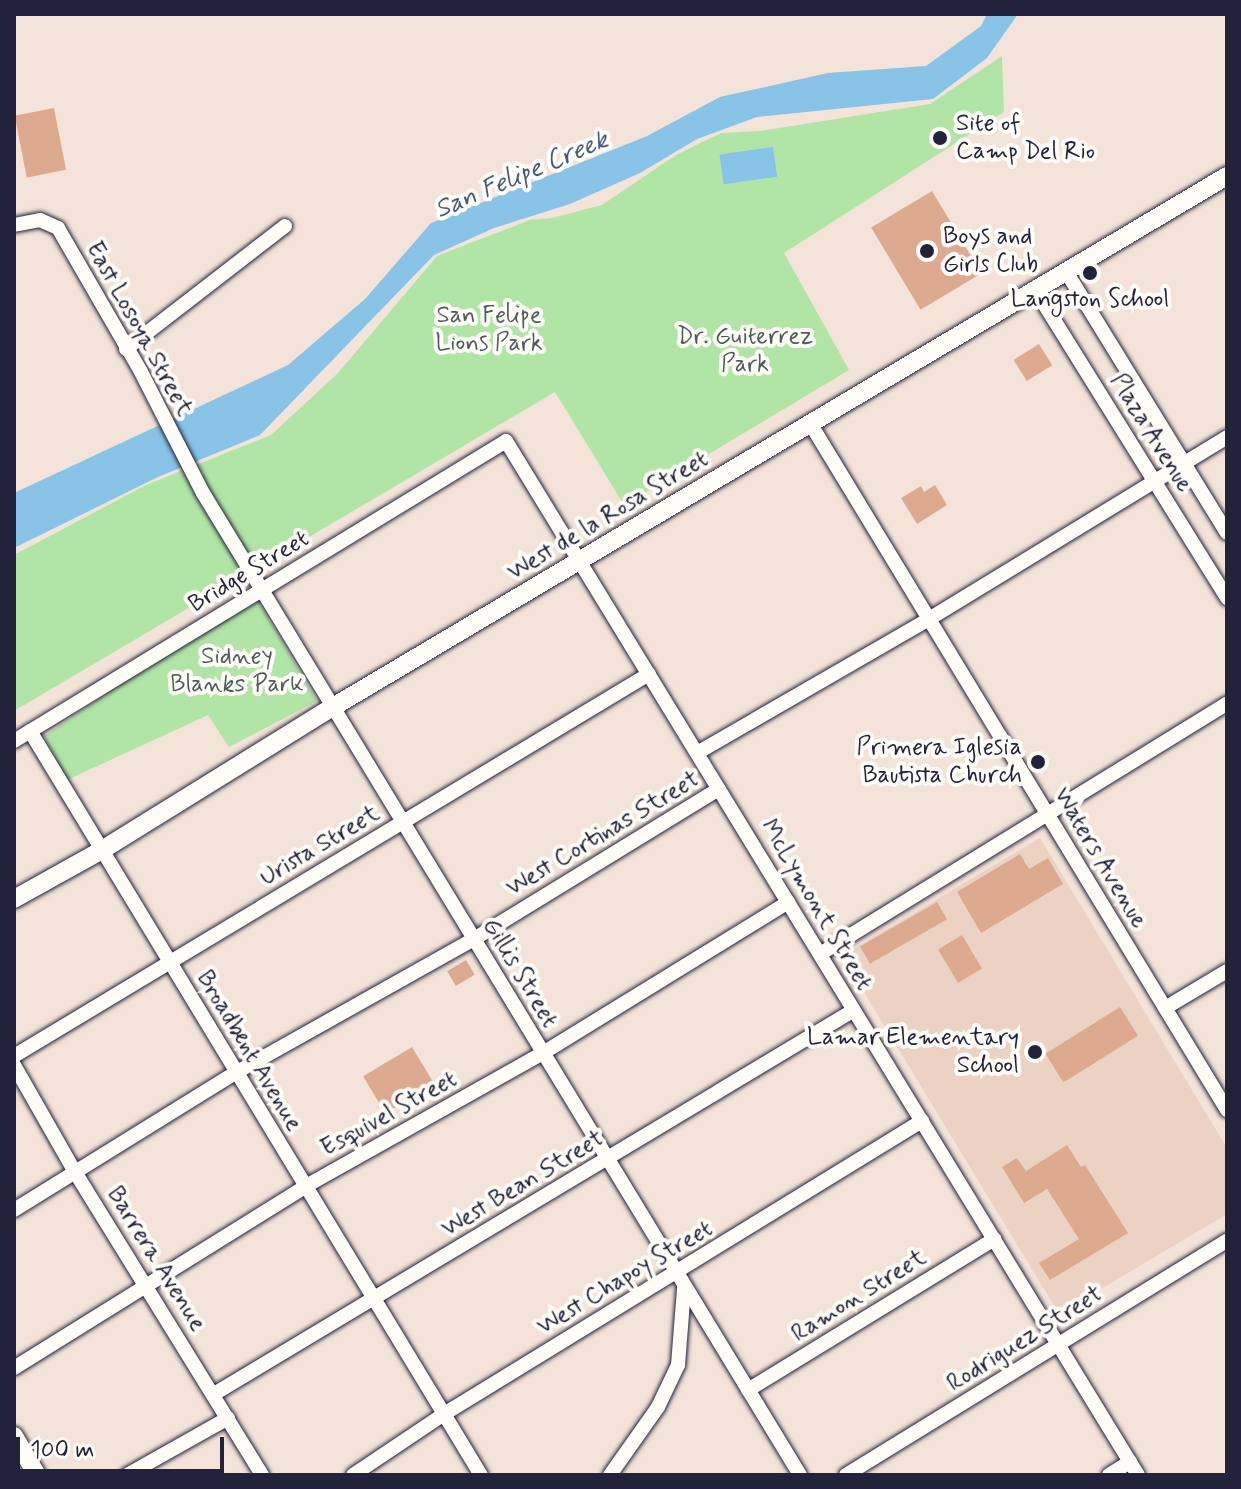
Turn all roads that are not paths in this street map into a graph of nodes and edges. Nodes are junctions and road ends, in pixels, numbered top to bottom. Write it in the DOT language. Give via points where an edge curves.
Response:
graph roads {
  1 [pos="1227,176"];
  2 [pos="14,225"];
  3 [pos="285,226"];
  4 [pos="1067,273"];
  5 [pos="1036,291"];
  6 [pos="126,349"];
  7 [pos="810,423"];
  8 [pos="1227,437"];
  9 [pos="506,441"];
  10 [pos="1183,462"];
  11 [pos="1154,479"];
  12 [pos="203,493"];
  13 [pos="1227,533"];
  14 [pos="580,561"];
  15 [pos="262,590"];
  16 [pos="1227,598"];
  17 [pos="929,619"];
  18 [pos="649,674"];
  19 [pos="1227,704"];
  20 [pos="333,707"];
  21 [pos="30,731"];
  22 [pos="14,741"];
  23 [pos="697,753"];
  24 [pos="719,789"];
  25 [pos="1047,814"];
  26 [pos="403,822"];
  27 [pos="102,850"];
  28 [pos="14,899"];
  29 [pos="788,902"];
  30 [pos="474,939"];
  31 [pos="820,954"];
  32 [pos="170,962"];
  33 [pos="1227,971"];
  34 [pos="1165,1008"];
  35 [pos="854,1010"];
  36 [pos="543,1053"];
  37 [pos="14,1056"];
  38 [pos="14,1065"];
  39 [pos="237,1072"];
  40 [pos="1227,1110"];
  41 [pos="922,1121"];
  42 [pos="608,1159"];
  43 [pos="75,1172"];
  44 [pos="306,1186"];
  45 [pos="14,1210"];
  46 [pos="994,1239"];
  47 [pos="1227,1241"];
  48 [pos="680,1279"];
  49 [pos="146,1283"];
  50 [pos="374,1299"];
  51 [pos="1059,1345"];
  52 [pos="14,1368"];
  53 [pos="748,1390"];
  54 [pos="214,1394"];
  55 [pos="444,1414"];
  56 [pos="228,1418"];
  57 [pos="14,1436"];
  58 [pos="1134,1469"];
  59 [pos="37,1475"];
  60 [pos="127,1475"];
  61 [pos="262,1475"];
  62 [pos="353,1475"];
  63 [pos="481,1475"];
  64 [pos="610,1475"];
  65 [pos="800,1475"];
  66 [pos="846,1475"];
  67 [pos="1109,1475"];
  1 -- 4 [label="street, West de la Rosa Street"];
  2 -- 6 [label="street, East Losoya Street" via="40,220 58,228"];
  3 -- 6 [label="street"];
  4 -- 5 [label="street, West de la Rosa Street"];
  4 -- 10 [label="street, Plaza Avenue"];
  5 -- 7 [label="street, West de la Rosa Street"];
  5 -- 11 [label="street, Plaza Avenue"];
  6 -- 12 [label="street, East Losoya Street"];
  7 -- 14 [label="street, West de la Rosa Street"];
  7 -- 17 [label="street, Waters Avenue"];
  8 -- 10 [label="street, West Cortinas Street"];
  9 -- 14 [label="street, McLymont Street"];
  9 -- 15 [label="street, Bridge Street"];
  10 -- 11 [label="street, West Cortinas Street"];
  10 -- 13 [label="street, Plaza Avenue"];
  11 -- 16 [label="street, Plaza Avenue"];
  11 -- 17 [label="street, West Cortinas Street"];
  12 -- 15 [label="street, Gillis Street"];
  14 -- 18 [label="street, McLymont Street"];
  14 -- 20 [label="street, West de la Rosa Street"];
  15 -- 20 [label="street, Gillis Street"];
  15 -- 21 [label="street, Bridge Street"];
  17 -- 23 [label="street, West Cortinas Street"];
  17 -- 25 [label="street, Waters Avenue"];
  18 -- 23 [label="street, McLymont Street"];
  18 -- 26 [label="street, Urista Street"];
  19 -- 25 [label="street"];
  20 -- 26 [label="street, Gillis Street"];
  20 -- 27 [label="street, West de la Rosa Street"];
  21 -- 22 [label="street, Bridge Street"];
  21 -- 27 [label="street, Broadbent Avenue"];
  23 -- 24 [label="street, McLymont Street"];
  24 -- 29 [label="street, McLymont Street"];
  24 -- 30 [label="street, West Cortinas Street"];
  25 -- 31 [label="street"];
  25 -- 34 [label="street, Waters Avenue"];
  26 -- 30 [label="street, Gillis Street"];
  26 -- 32 [label="street, Urista Street"];
  27 -- 28 [label="street, West de la Rosa Street"];
  27 -- 32 [label="street, Broadbent Avenue"];
  29 -- 31 [label="street, McLymont Street"];
  29 -- 36 [label="street, Esquivel Street"];
  30 -- 36 [label="street, Gillis Street"];
  30 -- 39 [label="street, West Cortinas Street"];
  31 -- 35 [label="street, McLymont Street"];
  32 -- 37 [label="street, Urista Street"];
  32 -- 39 [label="street, Broadbent Avenue"];
  33 -- 34 [label="street"];
  34 -- 40 [label="street, Waters Avenue"];
  35 -- 41 [label="street, McLymont Street"];
  35 -- 42 [label="street, West Bean Street"];
  36 -- 42 [label="street, Gillis Street"];
  36 -- 44 [label="street, Esquivel Street"];
  38 -- 43 [label="street, Barrera Avenue"];
  39 -- 43 [label="street, West Cortinas Street"];
  39 -- 44 [label="street, Broadbent Avenue"];
  41 -- 46 [label="street, McLymont Street"];
  41 -- 48 [label="street, West Chapoy Street"];
  42 -- 48 [label="street, Gillis Street"];
  42 -- 50 [label="street, West Bean Street"];
  43 -- 45 [label="street, West Cortinas Street"];
  43 -- 49 [label="street, Barrera Avenue"];
  44 -- 49 [label="street, Esquivel Street"];
  44 -- 50 [label="street, Broadbent Avenue"];
  46 -- 51 [label="street, McLymont Street"];
  46 -- 53 [label="street, Ramon Street"];
  47 -- 51 [label="street, Rodriguez Street"];
  48 -- 53 [label="street, Gillis Street"];
  48 -- 55 [label="street, West Chapoy Street"];
  48 -- 64 [label="street" via="678,1365 658,1407"];
  49 -- 52 [label="street, Esquivel Street"];
  49 -- 54 [label="street, Barrera Avenue"];
  50 -- 54 [label="street, West Bean Street"];
  50 -- 55 [label="street, Broadbent Avenue"];
  51 -- 58 [label="street, McLymont Street"];
  51 -- 66 [label="street, Rodriguez Street"];
  53 -- 65 [label="street, Gillis Street"];
  54 -- 56 [label="street, Barrera Avenue"];
  55 -- 62 [label="street, West Chapoy Street"];
  55 -- 63 [label="street, Broadbent Avenue"];
  56 -- 60 [label="street"];
  56 -- 61 [label="street, Barrera Avenue"];
  57 -- 59 [label="street"];
  58 -- 67 [label="street"];
}
